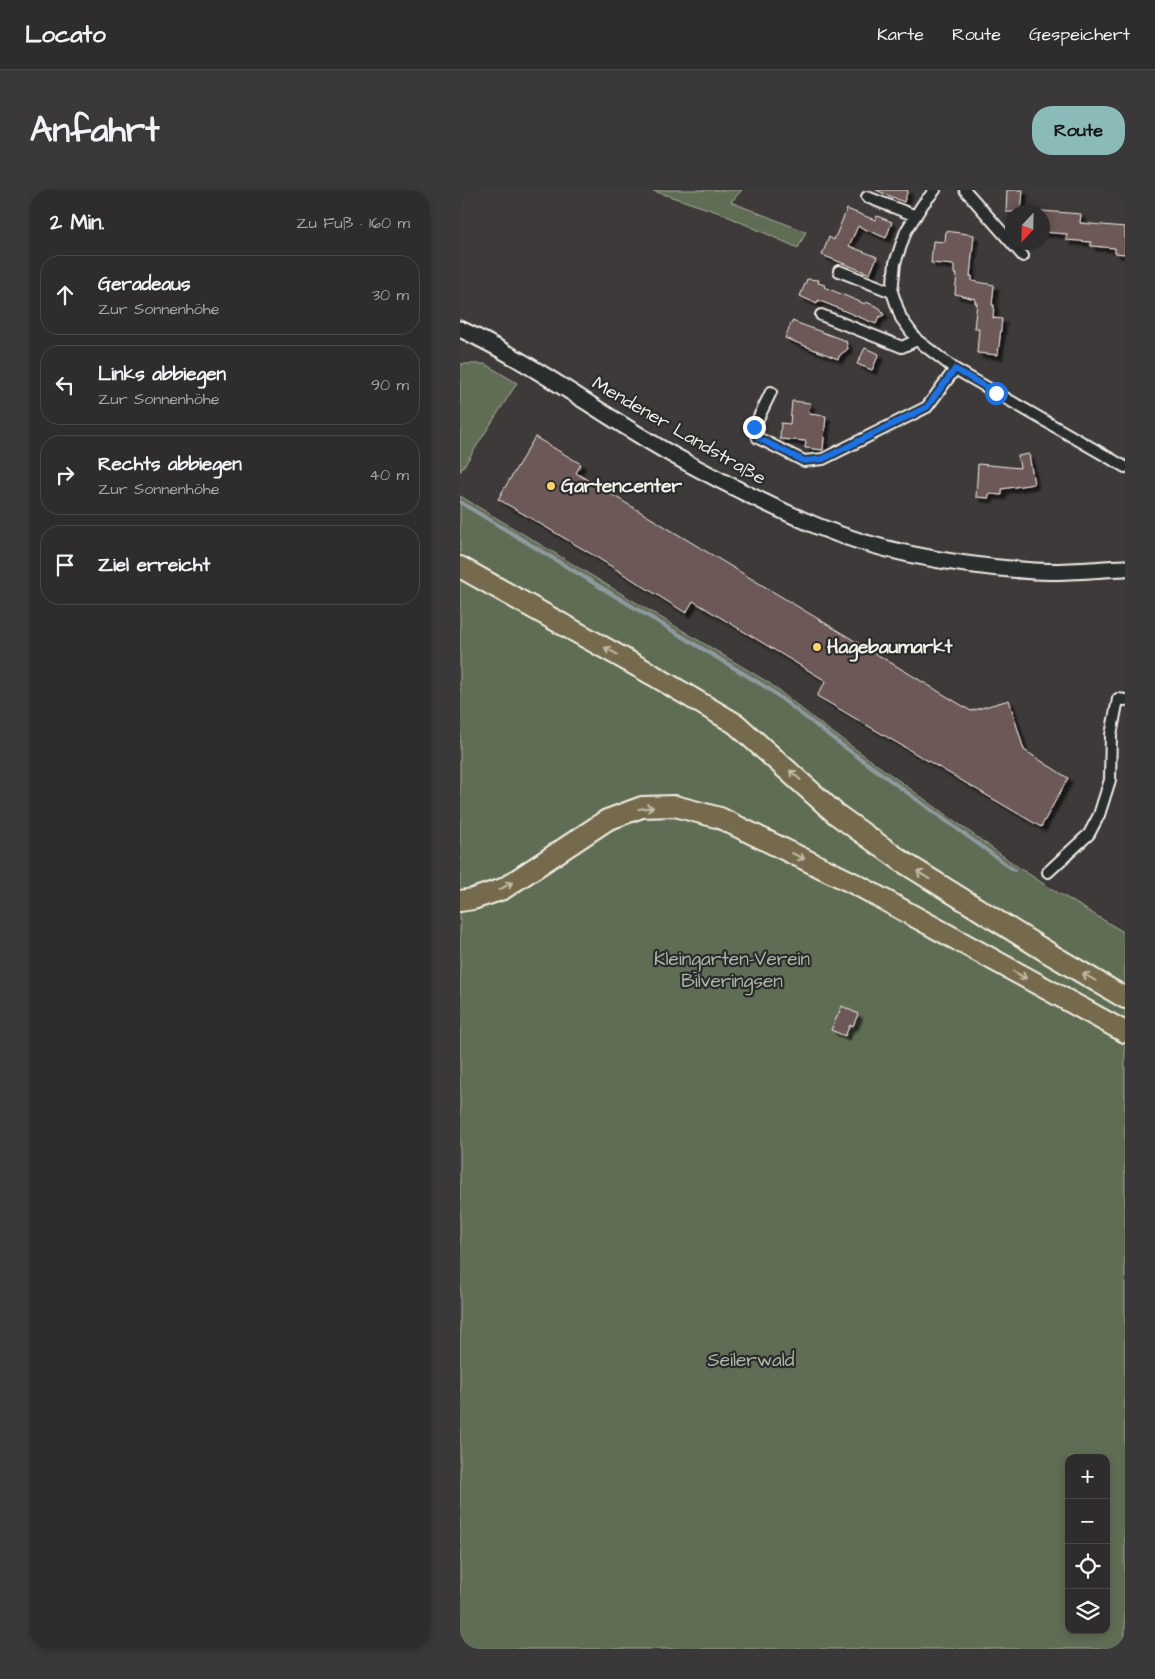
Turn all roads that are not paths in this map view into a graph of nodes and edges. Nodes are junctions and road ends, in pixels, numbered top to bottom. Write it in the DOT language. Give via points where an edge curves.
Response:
graph roads {
  1 [pos="935,190"];
  2 [pos="965,190"];
  3 [pos="867,197"];
  4 [pos="916,216"];
  5 [pos="1024,256"];
  6 [pos="839,271"];
  7 [pos="892,292"];
  8 [pos="821,315"];
  9 [pos="460,329"];
  10 [pos="917,340"];
  11 [pos="955,369"];
  12 [pos="771,392"];
  13 [pos="1125,467"];
  14 [pos="460,567"];
  15 [pos="1125,568"];
  16 [pos="1125,700"];
  17 [pos="1048,872"];
  18 [pos="460,901"];
  19 [pos="1125,998"];
  20 [pos="1125,1032"];
  1 -- 4 [label="street"];
  2 -- 5 [label="street"];
  3 -- 4 [label="street"];
  4 -- 7 [label="street" via="906,231 896,263"];
  6 -- 7 [label="street"];
  7 -- 10 [label="street" via="901,318"];
  8 -- 10 [label="street" via="902,347"];
  9 -- 15 [label="main road, Mendener Landstraße" via="502,349 670,453 742,492 818,526 885,548 959,564 1036,571"];
  10 -- 11 [label="street"];
  11 -- 12 [label="street" via="927,407 823,459 804,461 758,438 754,427"];
  11 -- 13 [label="street"];
  19 -- 14 [label="highway, one-way" via="903,862 836,814 736,724"];
  16 -- 17 [label="street" via="1118,699 1110,735 1110,780 1099,815 1089,834"];
  18 -- 20 [label="highway, one-way" via="503,889 607,820 642,807 675,806 720,818 859,886"];
}
